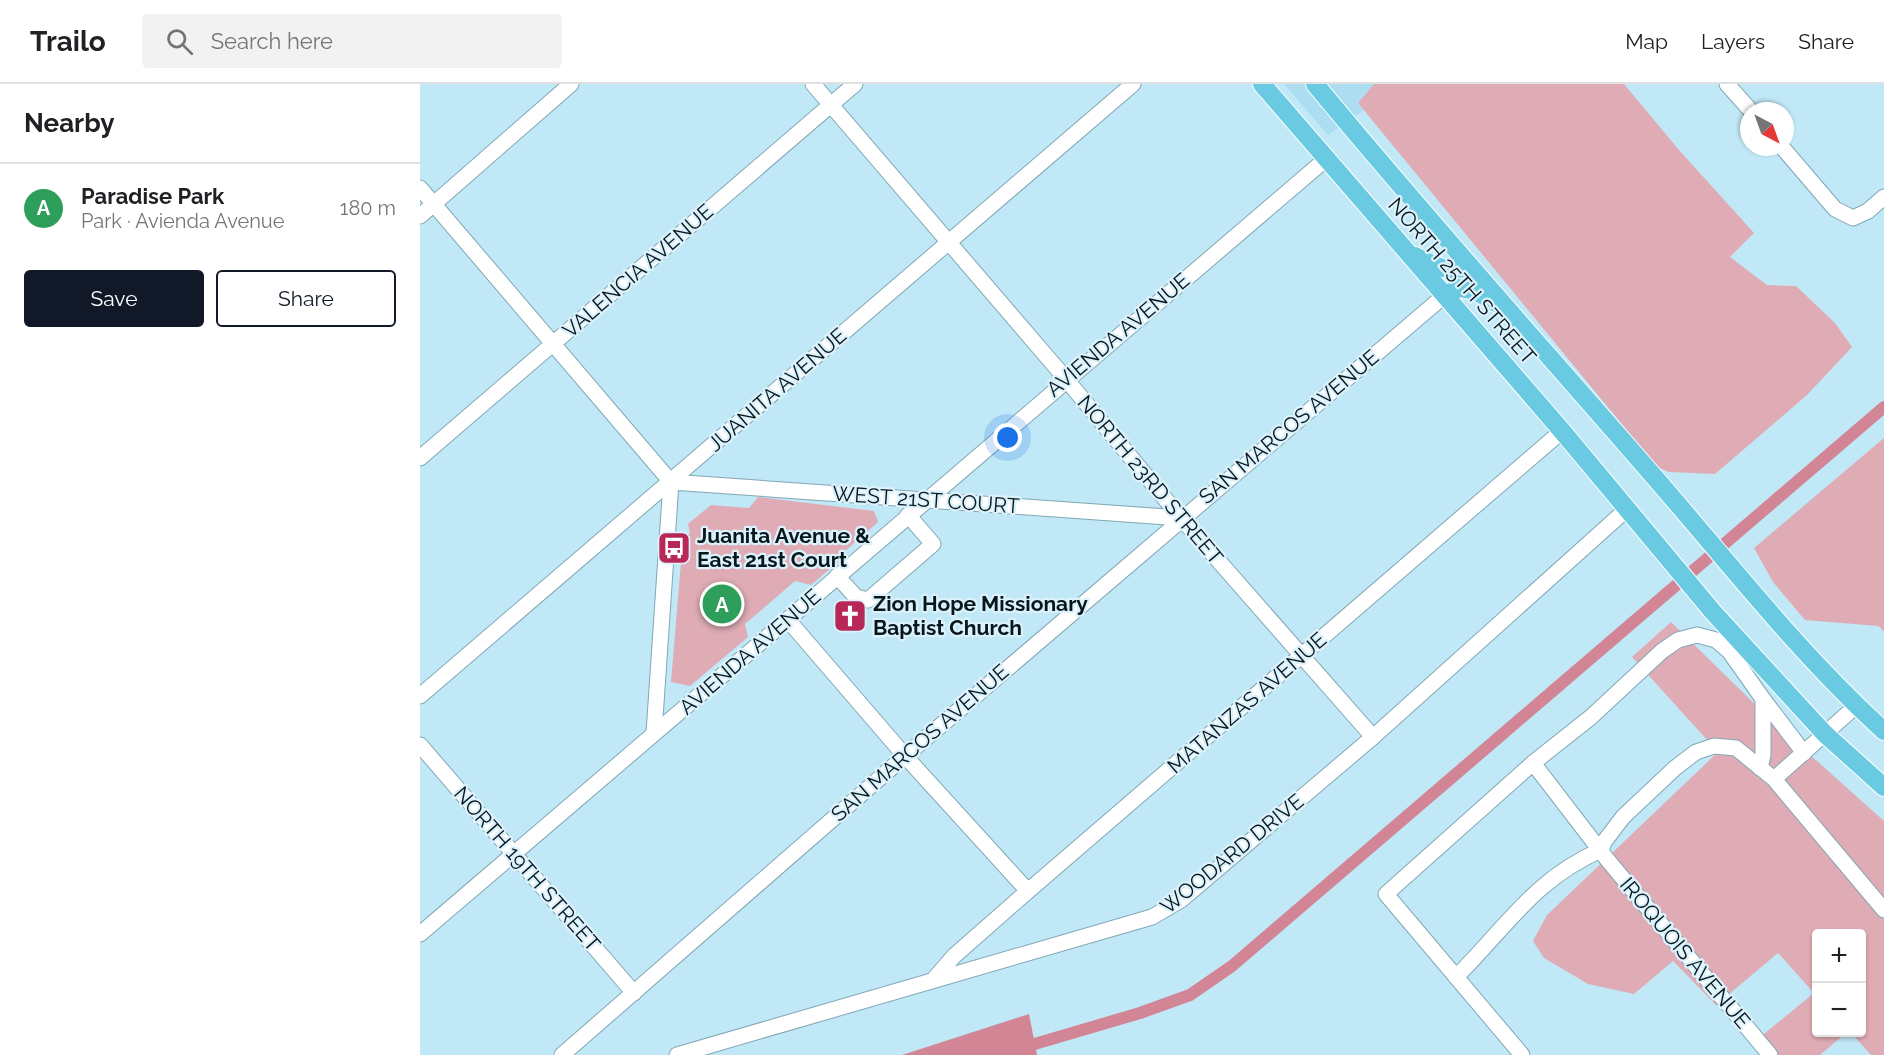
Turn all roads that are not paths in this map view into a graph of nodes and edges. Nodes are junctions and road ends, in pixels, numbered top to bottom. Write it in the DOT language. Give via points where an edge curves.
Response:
graph roads {
  1 [pos="571,84"];
  2 [pos="813,84"];
  3 [pos="855,84"];
  4 [pos="1133,84"];
  5 [pos="1262,84"];
  6 [pos="1315,84"];
  7 [pos="1727,84"];
  8 [pos="1743,102"];
  9 [pos="831,105"];
  10 [pos="1790,156"];
  11 [pos="1326,159"];
  12 [pos="420,188"];
  13 [pos="1884,197"];
  14 [pos="434,204"];
  15 [pos="420,216"];
  16 [pos="949,242"];
  17 [pos="1408,252"];
  18 [pos="1469,265"];
  19 [pos="1445,295"];
  20 [pos="1508,311"];
  21 [pos="554,345"];
  22 [pos="1066,380"];
  23 [pos="1562,430"];
  24 [pos="420,458"];
  25 [pos="671,482"];
  26 [pos="926,500"];
  27 [pos="1627,509"];
  28 [pos="908,515"];
  29 [pos="1181,518"];
  30 [pos="837,576"];
  31 [pos="788,620"];
  32 [pos="1302,656"];
  33 [pos="420,696"];
  34 [pos="1763,699"];
  35 [pos="1856,706"];
  36 [pos="1884,732"];
  37 [pos="654,733"];
  38 [pos="1825,734"];
  39 [pos="1373,737"];
  40 [pos="420,745"];
  41 [pos="1804,753"];
  42 [pos="905,756"];
  43 [pos="1533,763"];
  44 [pos="1760,768"];
  45 [pos="1774,780"];
  46 [pos="1884,787"];
  47 [pos="1601,850"];
  48 [pos="513,855"];
  49 [pos="1028,891"];
  50 [pos="1884,910"];
  51 [pos="420,934"];
  52 [pos="1456,977"];
  53 [pos="934,979"];
  54 [pos="634,993"];
  55 [pos="562,1055"];
  56 [pos="677,1055"];
  57 [pos="1522,1055"];
  58 [pos="1770,1055"];
  1 -- 14 [label="street"];
  2 -- 9 [label="street, NORTH 23RD STREET"];
  3 -- 9 [label="street, VALENCIA AVENUE"];
  4 -- 16 [label="street, JUANITA AVENUE"];
  5 -- 11 [label="main road, NORTH 25TH STREET"];
  6 -- 18 [label="main road, NORTH 25TH STREET"];
  7 -- 8 [label="street"];
  9 -- 16 [label="street, NORTH 23RD STREET"];
  9 -- 21 [label="street, VALENCIA AVENUE"];
  10 -- 13 [label="street" via="1835,209 1853,218"];
  11 -- 17 [label="main road, NORTH 25TH STREET"];
  11 -- 22 [label="street, AVIENDA AVENUE"];
  12 -- 14 [label="street"];
  14 -- 15 [label="street"];
  14 -- 21 [label="street"];
  16 -- 22 [label="street, NORTH 23RD STREET"];
  16 -- 25 [label="street, JUANITA AVENUE"];
  17 -- 18 [label="main road" via="1450,270 1462,270"];
  17 -- 19 [label="main road, NORTH 25TH STREET"];
  18 -- 20 [label="main road, NORTH 25TH STREET"];
  19 -- 20 [label="main road" via="1459,288 1475,291"];
  19 -- 23 [label="main road, NORTH 25TH STREET"];
  19 -- 29 [label="street, SAN MARCOS AVENUE"];
  20 -- 35 [label="main road, NORTH 25TH STREET" via="1806,654"];
  21 -- 24 [label="street, VALENCIA AVENUE"];
  21 -- 25 [label="street"];
  22 -- 26 [label="street, AVIENDA AVENUE"];
  22 -- 29 [label="street, NORTH 23RD STREET"];
  23 -- 27 [label="main road, NORTH 25TH STREET"];
  23 -- 32 [label="street, MATANZAS AVENUE"];
  25 -- 26 [label="street, WEST 21ST COURT"];
  25 -- 33 [label="street, JUANITA AVENUE"];
  25 -- 37 [label="street"];
  26 -- 28 [label="street, AVIENDA AVENUE"];
  26 -- 29 [label="street, WEST 21ST COURT"];
  27 -- 38 [label="main road, NORTH 25TH STREET" via="1713,612"];
  27 -- 39 [label="street, WOODARD DRIVE"];
  28 -- 30 [label="street, AVIENDA AVENUE"];
  28 -- 30 [label="street" via="933,544 868,600 856,597"];
  29 -- 32 [label="street, NORTH 23RD STREET"];
  29 -- 42 [label="street, SAN MARCOS AVENUE"];
  30 -- 31 [label="street, AVIENDA AVENUE"];
  31 -- 37 [label="street, AVIENDA AVENUE"];
  31 -- 42 [label="street"];
  32 -- 39 [label="street, NORTH 23RD STREET"];
  32 -- 49 [label="street, MATANZAS AVENUE"];
  34 -- 41 [label="street"];
  34 -- 43 [label="street" via="1729,651 1716,640 1697,635 1678,640"];
  34 -- 44 [label="street"];
  35 -- 36 [label="main road, NORTH 25TH STREET"];
  35 -- 38 [label="street"];
  37 -- 48 [label="street, AVIENDA AVENUE"];
  38 -- 41 [label="street"];
  38 -- 46 [label="main road, NORTH 25TH STREET"];
  39 -- 53 [label="street, WOODARD DRIVE" via="1181,900 1152,917"];
  40 -- 48 [label="street, NORTH 19TH STREET"];
  41 -- 45 [label="street"];
  42 -- 49 [label="street"];
  42 -- 54 [label="street, SAN MARCOS AVENUE"];
  43 -- 47 [label="street, IROQUOIS AVENUE"];
  43 -- 52 [label="street" via="1386,894"];
  44 -- 45 [label="street"];
  44 -- 47 [label="street" via="1736,748 1714,746 1696,752 1623,817"];
  45 -- 50 [label="street"];
  47 -- 52 [label="street" via="1568,867 1527,900"];
  47 -- 58 [label="street, IROQUOIS AVENUE"];
  48 -- 51 [label="street, AVIENDA AVENUE"];
  48 -- 54 [label="street, NORTH 19TH STREET"];
  49 -- 53 [label="street, MATANZAS AVENUE" via="954,956"];
  52 -- 57 [label="street"];
  53 -- 56 [label="street, WOODARD DRIVE"];
  54 -- 55 [label="street, SAN MARCOS AVENUE"];
}
